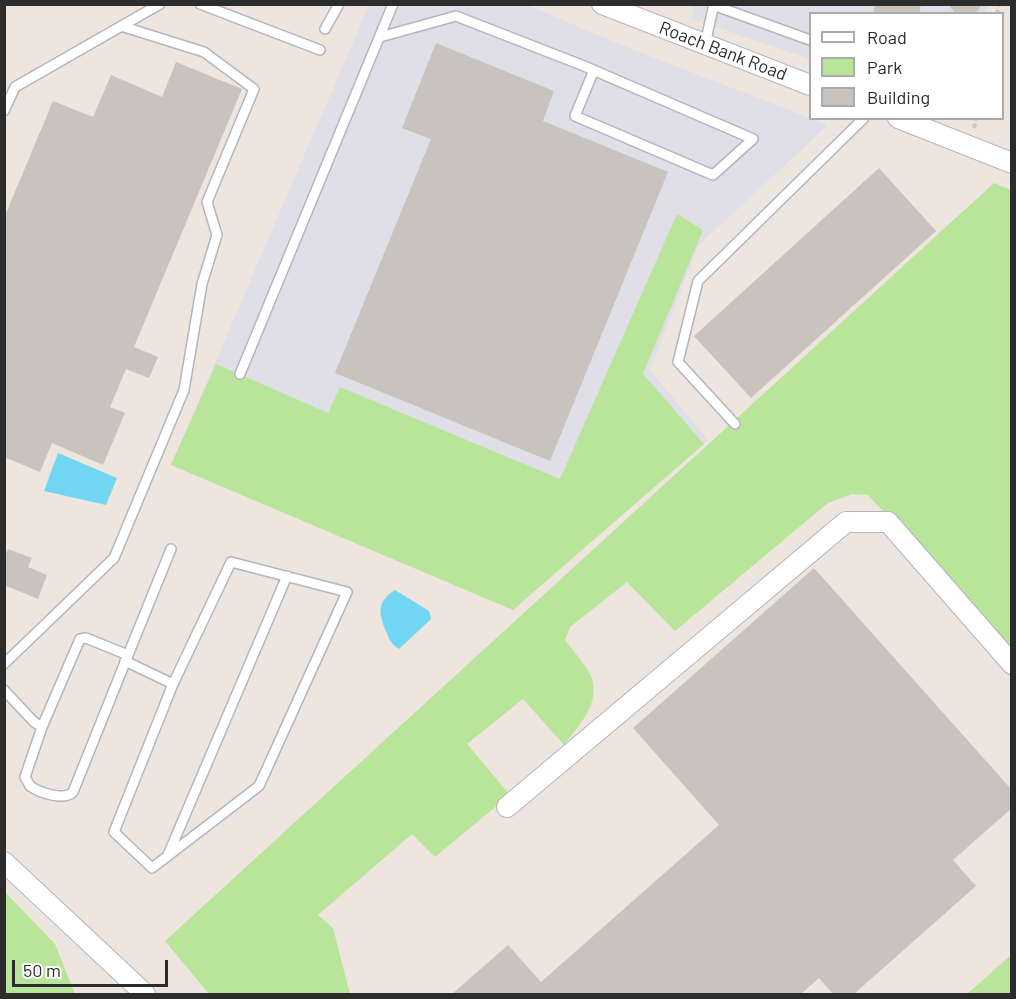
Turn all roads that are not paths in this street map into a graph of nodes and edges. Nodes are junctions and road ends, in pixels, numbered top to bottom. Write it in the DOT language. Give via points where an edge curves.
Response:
graph roads {
  1 [pos="160,4"];
  2 [pos="200,4"];
  3 [pos="339,4"];
  4 [pos="393,4"];
  5 [pos="713,5"];
  6 [pos="610,6"];
  7 [pos="121,26"];
  8 [pos="325,29"];
  9 [pos="380,37"];
  10 [pos="809,40"];
  11 [pos="705,44"];
  12 [pos="320,50"];
  13 [pos="594,70"];
  14 [pos="809,85"];
  15 [pos="4,111"];
  16 [pos="862,120"];
  17 [pos="922,123"];
  18 [pos="1011,163"];
  19 [pos="240,374"];
  20 [pos="735,424"];
  21 [pos="171,549"];
  22 [pos="287,576"];
  23 [pos="126,658"];
  24 [pos="4,664"];
  25 [pos="1011,664"];
  26 [pos="173,684"];
  27 [pos="4,690"];
  28 [pos="42,727"];
  29 [pos="507,807"];
  30 [pos="167,856"];
  31 [pos="4,862"];
  32 [pos="145,994"];
  1 -- 7 [label="lane"];
  2 -- 12 [label="lane"];
  3 -- 8 [label="lane"];
  4 -- 9 [label="lane"];
  5 -- 10 [label="lane"];
  5 -- 11 [label="lane"];
  6 -- 11 [label="street, Roach Bank Road"];
  7 -- 15 [label="lane" via="15,87"];
  7 -- 24 [label="lane" via="204,52 254,89 207,202 217,235 202,284 184,390 114,558"];
  9 -- 13 [label="lane" via="456,16"];
  9 -- 19 [label="lane"];
  11 -- 14 [label="street, Roach Bank Road"];
  13 -- 13 [label="lane" via="732,130 753,139 713,175 575,116"];
  16 -- 20 [label="lane" via="698,281 678,362"];
  17 -- 18 [label="street"];
  21 -- 23 [label="lane"];
  22 -- 26 [label="lane" via="231,562"];
  22 -- 30 [label="lane"];
  22 -- 30 [label="lane" via="347,592 259,786"];
  23 -- 26 [label="lane"];
  23 -- 28 [label="lane" via="86,638 80,639"];
  23 -- 28 [label="lane" via="73,792 68,796 59,798 30,785 25,777"];
  25 -- 29 [label="street" via="888,522 846,522"];
  26 -- 30 [label="lane" via="114,832 152,868"];
  27 -- 28 [label="lane"];
  31 -- 32 [label="street"];
}
